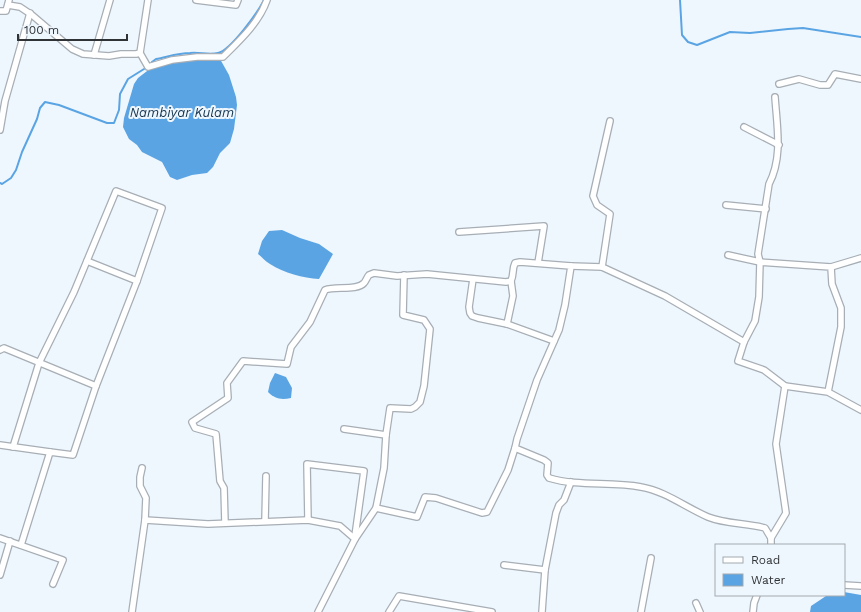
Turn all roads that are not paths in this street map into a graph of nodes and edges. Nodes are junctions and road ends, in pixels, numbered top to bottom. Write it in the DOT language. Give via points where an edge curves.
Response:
graph roads {
  1 [pos="110,0"];
  2 [pos="148,0"];
  3 [pos="196,0"];
  4 [pos="238,0"];
  5 [pos="267,0"];
  6 [pos="8,3"];
  7 [pos="0,11"];
  8 [pos="30,13"];
  9 [pos="140,53"];
  10 [pos="94,55"];
  11 [pos="861,79"];
  12 [pos="779,84"];
  13 [pos="774,98"];
  14 [pos="610,121"];
  15 [pos="744,127"];
  16 [pos="0,130"];
  17 [pos="779,145"];
  18 [pos="726,205"];
  19 [pos="766,209"];
  20 [pos="458,232"];
  21 [pos="728,255"];
  22 [pos="861,258"];
  23 [pos="87,261"];
  24 [pos="760,262"];
  25 [pos="538,263"];
  26 [pos="571,266"];
  27 [pos="602,267"];
  28 [pos="831,267"];
  29 [pos="404,275"];
  30 [pos="473,279"];
  31 [pos="137,281"];
  32 [pos="510,281"];
  33 [pos="507,324"];
  34 [pos="554,341"];
  35 [pos="744,342"];
  36 [pos="0,350"];
  37 [pos="39,363"];
  38 [pos="96,386"];
  39 [pos="785,386"];
  40 [pos="828,392"];
  41 [pos="861,410"];
  42 [pos="344,429"];
  43 [pos="386,435"];
  44 [pos="0,445"];
  45 [pos="13,447"];
  46 [pos="515,448"];
  47 [pos="50,452"];
  48 [pos="142,468"];
  49 [pos="266,476"];
  50 [pos="571,482"];
  51 [pos="376,508"];
  52 [pos="145,520"];
  53 [pos="308,520"];
  54 [pos="265,521"];
  55 [pos="225,523"];
  56 [pos="0,538"];
  57 [pos="771,538"];
  58 [pos="355,539"];
  59 [pos="10,541"];
  60 [pos="771,544"];
  61 [pos="21,545"];
  62 [pos="651,558"];
  63 [pos="504,565"];
  64 [pos="545,570"];
  65 [pos="0,575"];
  66 [pos="53,584"];
  67 [pos="845,585"];
  68 [pos="861,586"];
  69 [pos="757,596"];
  70 [pos="696,603"];
  71 [pos="457,609"];
  72 [pos="132,612"];
  73 [pos="318,612"];
  74 [pos="389,612"];
  75 [pos="492,612"];
  76 [pos="542,612"];
  77 [pos="641,612"];
  78 [pos="700,612"];
  79 [pos="753,612"];
  1 -- 10 [label="street"];
  2 -- 9 [label="street"];
  3 -- 4 [label="street" via="236,5"];
  5 -- 9 [label="street" via="246,34 223,57 172,60 148,67"];
  6 -- 7 [label="street" via="6,11"];
  6 -- 8 [label="street"];
  8 -- 10 [label="street" via="72,49"];
  8 -- 16 [label="street" via="5,101"];
  9 -- 10 [label="street"];
  11 -- 12 [label="street" via="835,74 828,85 799,79"];
  13 -- 17 [label="street"];
  14 -- 27 [label="street" via="594,196 597,205 610,214"];
  15 -- 17 [label="street"];
  17 -- 19 [label="street" via="774,174 769,184"];
  18 -- 19 [label="street"];
  19 -- 24 [label="street" via="758,254"];
  20 -- 25 [label="street" via="544,226"];
  21 -- 24 [label="street"];
  22 -- 28 [label="street"];
  23 -- 31 [label="street"];
  23 -- 31 [label="street" via="116,191 162,208"];
  23 -- 37 [label="street"];
  24 -- 28 [label="street"];
  24 -- 35 [label="street" via="755,321"];
  25 -- 26 [label="street"];
  25 -- 32 [label="street" via="515,263"];
  26 -- 27 [label="street"];
  26 -- 34 [label="street" via="559,330"];
  27 -- 35 [label="street" via="665,296"];
  28 -- 40 [label="street" via="832,284 841,308 841,321"];
  29 -- 30 [label="street" via="427,274"];
  29 -- 43 [label="street" via="403,315 424,320 430,329 424,386 416,407 390,408"];
  29 -- 55 [label="street" via="374,273 360,286 325,290 310,322 291,347 287,364 243,361 228,383 228,398 192,422 195,428 216,434 220,481 224,488"];
  30 -- 32 [label="street"];
  30 -- 33 [label="street" via="469,307 472,316"];
  31 -- 38 [label="street"];
  32 -- 33 [label="street" via="513,296"];
  33 -- 34 [label="street"];
  34 -- 46 [label="street" via="537,380"];
  35 -- 39 [label="street" via="738,361 764,370"];
  36 -- 37 [label="street" via="4,348"];
  37 -- 38 [label="street"];
  37 -- 45 [label="street"];
  38 -- 47 [label="street" via="73,455"];
  39 -- 40 [label="street"];
  39 -- 57 [label="street" via="776,444 786,513"];
  40 -- 41 [label="street"];
  42 -- 43 [label="street"];
  43 -- 51 [label="street" via="384,468"];
  44 -- 45 [label="street"];
  45 -- 47 [label="street"];
  46 -- 50 [label="street" via="548,463 549,478"];
  46 -- 51 [label="street" via="508,470 487,512 482,513 436,498 425,497 417,517"];
  47 -- 61 [label="street"];
  48 -- 52 [label="street" via="140,486 146,498"];
  49 -- 54 [label="street"];
  50 -- 57 [label="street" via="653,490 708,517 764,528"];
  50 -- 64 [label="street" via="556,513"];
  51 -- 58 [label="street"];
  52 -- 55 [label="street"];
  52 -- 72 [label="street"];
  53 -- 54 [label="street"];
  53 -- 58 [label="street" via="340,526"];
  53 -- 58 [label="street" via="307,464 364,471"];
  54 -- 55 [label="street"];
  56 -- 59 [label="street"];
  57 -- 60 [label="street"];
  58 -- 73 [label="street"];
  59 -- 61 [label="street"];
  59 -- 65 [label="street"];
  61 -- 66 [label="street" via="63,560"];
  62 -- 77 [label="street"];
  63 -- 64 [label="street"];
  64 -- 76 [label="street"];
  67 -- 68 [label="street"];
  69 -- 79 [label="street"];
  70 -- 78 [label="street"];
  71 -- 74 [label="street" via="399,596"];
  71 -- 75 [label="street"];
}
